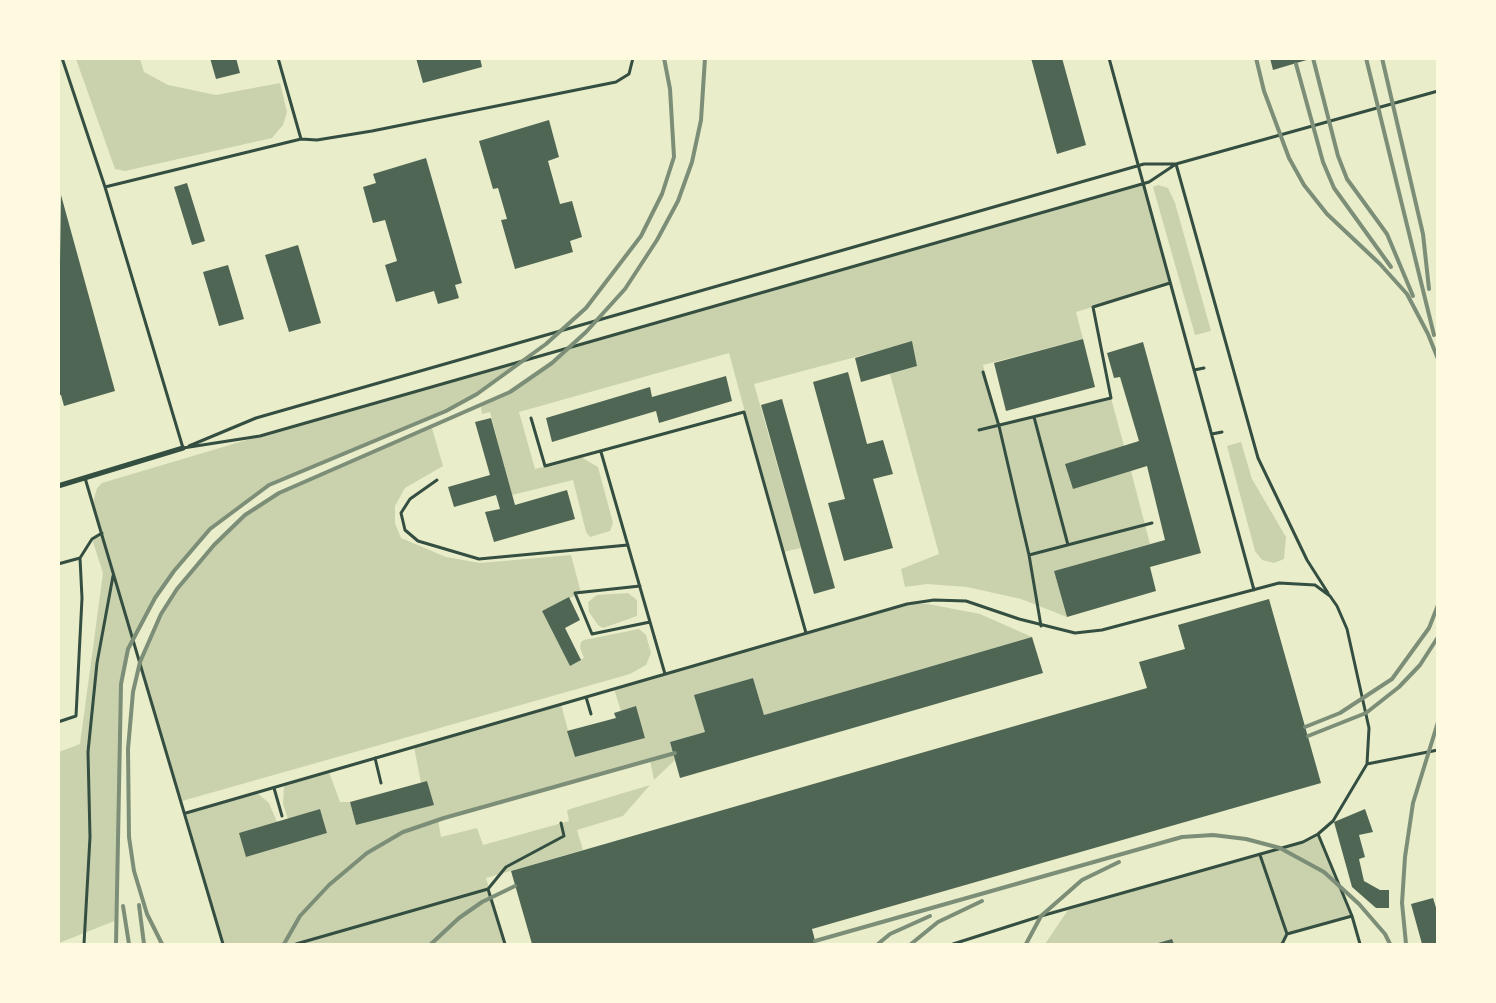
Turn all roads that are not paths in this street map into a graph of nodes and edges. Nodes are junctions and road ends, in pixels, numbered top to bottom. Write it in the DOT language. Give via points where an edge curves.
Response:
graph roads {
  1 [pos="62,58"];
  2 [pos="278,58"];
  3 [pos="633,58"];
  4 [pos="1109,58"];
  5 [pos="1437,91"];
  6 [pos="301,139"];
  7 [pos="1176,164"];
  8 [pos="105,187"];
  9 [pos="1171,283"];
  10 [pos="1204,368"];
  11 [pos="1194,370"];
  12 [pos="982,372"];
  13 [pos="1034,416"];
  14 [pos="531,418"];
  15 [pos="999,426"];
  16 [pos="979,430"];
  17 [pos="1222,432"];
  18 [pos="1212,435"];
  19 [pos="183,448"];
  20 [pos="601,452"];
  21 [pos="85,478"];
  22 [pos="437,480"];
  23 [pos="58,486"];
  24 [pos="1152,523"];
  25 [pos="102,533"];
  26 [pos="628,545"];
  27 [pos="1068,545"];
  28 [pos="1029,555"];
  29 [pos="80,558"];
  30 [pos="58,564"];
  31 [pos="114,574"];
  32 [pos="640,586"];
  33 [pos="1254,590"];
  34 [pos="1330,596"];
  35 [pos="650,622"];
  36 [pos="1041,626"];
  37 [pos="806,633"];
  38 [pos="665,674"];
  39 [pos="586,697"];
  40 [pos="591,714"];
  41 [pos="58,722"];
  42 [pos="1437,750"];
  43 [pos="375,758"];
  44 [pos="1367,764"];
  45 [pos="381,783"];
  46 [pos="274,788"];
  47 [pos="186,813"];
  48 [pos="282,816"];
  49 [pos="561,823"];
  50 [pos="1318,834"];
  51 [pos="1260,854"];
  52 [pos="488,888"];
  53 [pos="1352,916"];
  54 [pos="1287,934"];
  55 [pos="84,945"];
  56 [pos="223,945"];
  57 [pos="296,945"];
  58 [pos="505,945"];
  59 [pos="953,945"];
  60 [pos="1282,945"];
  61 [pos="1360,945"];
  1 -- 8 [label="lane"];
  2 -- 6 [label="lane"];
  3 -- 6 [label="lane" via="628,74 616,82 372,131"];
  4 -- 9 [label="lane"];
  5 -- 7 [label="lane"];
  6 -- 8 [label="lane"];
  7 -- 19 [label="lane" via="1144,165 256,418"];
  7 -- 19 [label="lane" via="1149,182 260,436"];
  7 -- 34 [label="lane" via="1258,458 1307,560"];
  8 -- 19 [label="lane"];
  9 -- 11 [label="lane"];
  9 -- 13 [label="lane" via="1093,308 1111,398"];
  10 -- 11 [label="lane"];
  11 -- 18 [label="lane"];
  12 -- 15 [label="lane"];
  13 -- 15 [label="lane"];
  13 -- 27 [label="lane"];
  14 -- 20 [label="lane" via="545,466"];
  15 -- 16 [label="lane"];
  15 -- 28 [label="lane"];
  17 -- 18 [label="lane"];
  18 -- 33 [label="lane"];
  19 -- 21 [label="street"];
  20 -- 26 [label="lane"];
  20 -- 37 [label="lane" via="744,412"];
  21 -- 23 [label="street"];
  21 -- 25 [label="lane"];
  22 -- 26 [label="lane" via="410,499 401,513 405,530 418,542 479,559"];
  24 -- 27 [label="lane"];
  25 -- 29 [label="lane" via="92,539"];
  25 -- 31 [label="lane"];
  26 -- 32 [label="lane"];
  27 -- 28 [label="lane"];
  28 -- 36 [label="lane"];
  29 -- 30 [label="lane"];
  29 -- 41 [label="lane" via="76,716"];
  31 -- 47 [label="lane"];
  31 -- 55 [label="lane" via="97,663 88,752 90,837"];
  32 -- 35 [label="lane"];
  32 -- 35 [label="lane" via="575,593 592,634"];
  33 -- 34 [label="lane" via="1280,583 1303,584 1315,585"];
  33 -- 36 [label="lane" via="1102,630 1075,633"];
  34 -- 44 [label="lane" via="1347,629 1369,728"];
  35 -- 38 [label="lane"];
  36 -- 37 [label="lane" via="966,600 934,600"];
  37 -- 38 [label="lane"];
  38 -- 39 [label="lane"];
  39 -- 40 [label="lane"];
  39 -- 43 [label="lane"];
  42 -- 44 [label="lane"];
  43 -- 45 [label="lane"];
  43 -- 46 [label="lane"];
  44 -- 50 [label="lane" via="1345,804"];
  46 -- 47 [label="lane"];
  46 -- 48 [label="lane"];
  47 -- 56 [label="lane"];
  49 -- 52 [label="lane" via="564,836 506,867"];
  50 -- 51 [label="lane"];
  50 -- 53 [label="lane"];
  51 -- 54 [label="lane"];
  51 -- 59 [label="lane"];
  52 -- 57 [label="lane"];
  52 -- 58 [label="lane"];
  53 -- 54 [label="lane"];
  53 -- 61 [label="lane"];
  54 -- 60 [label="lane"];
}
